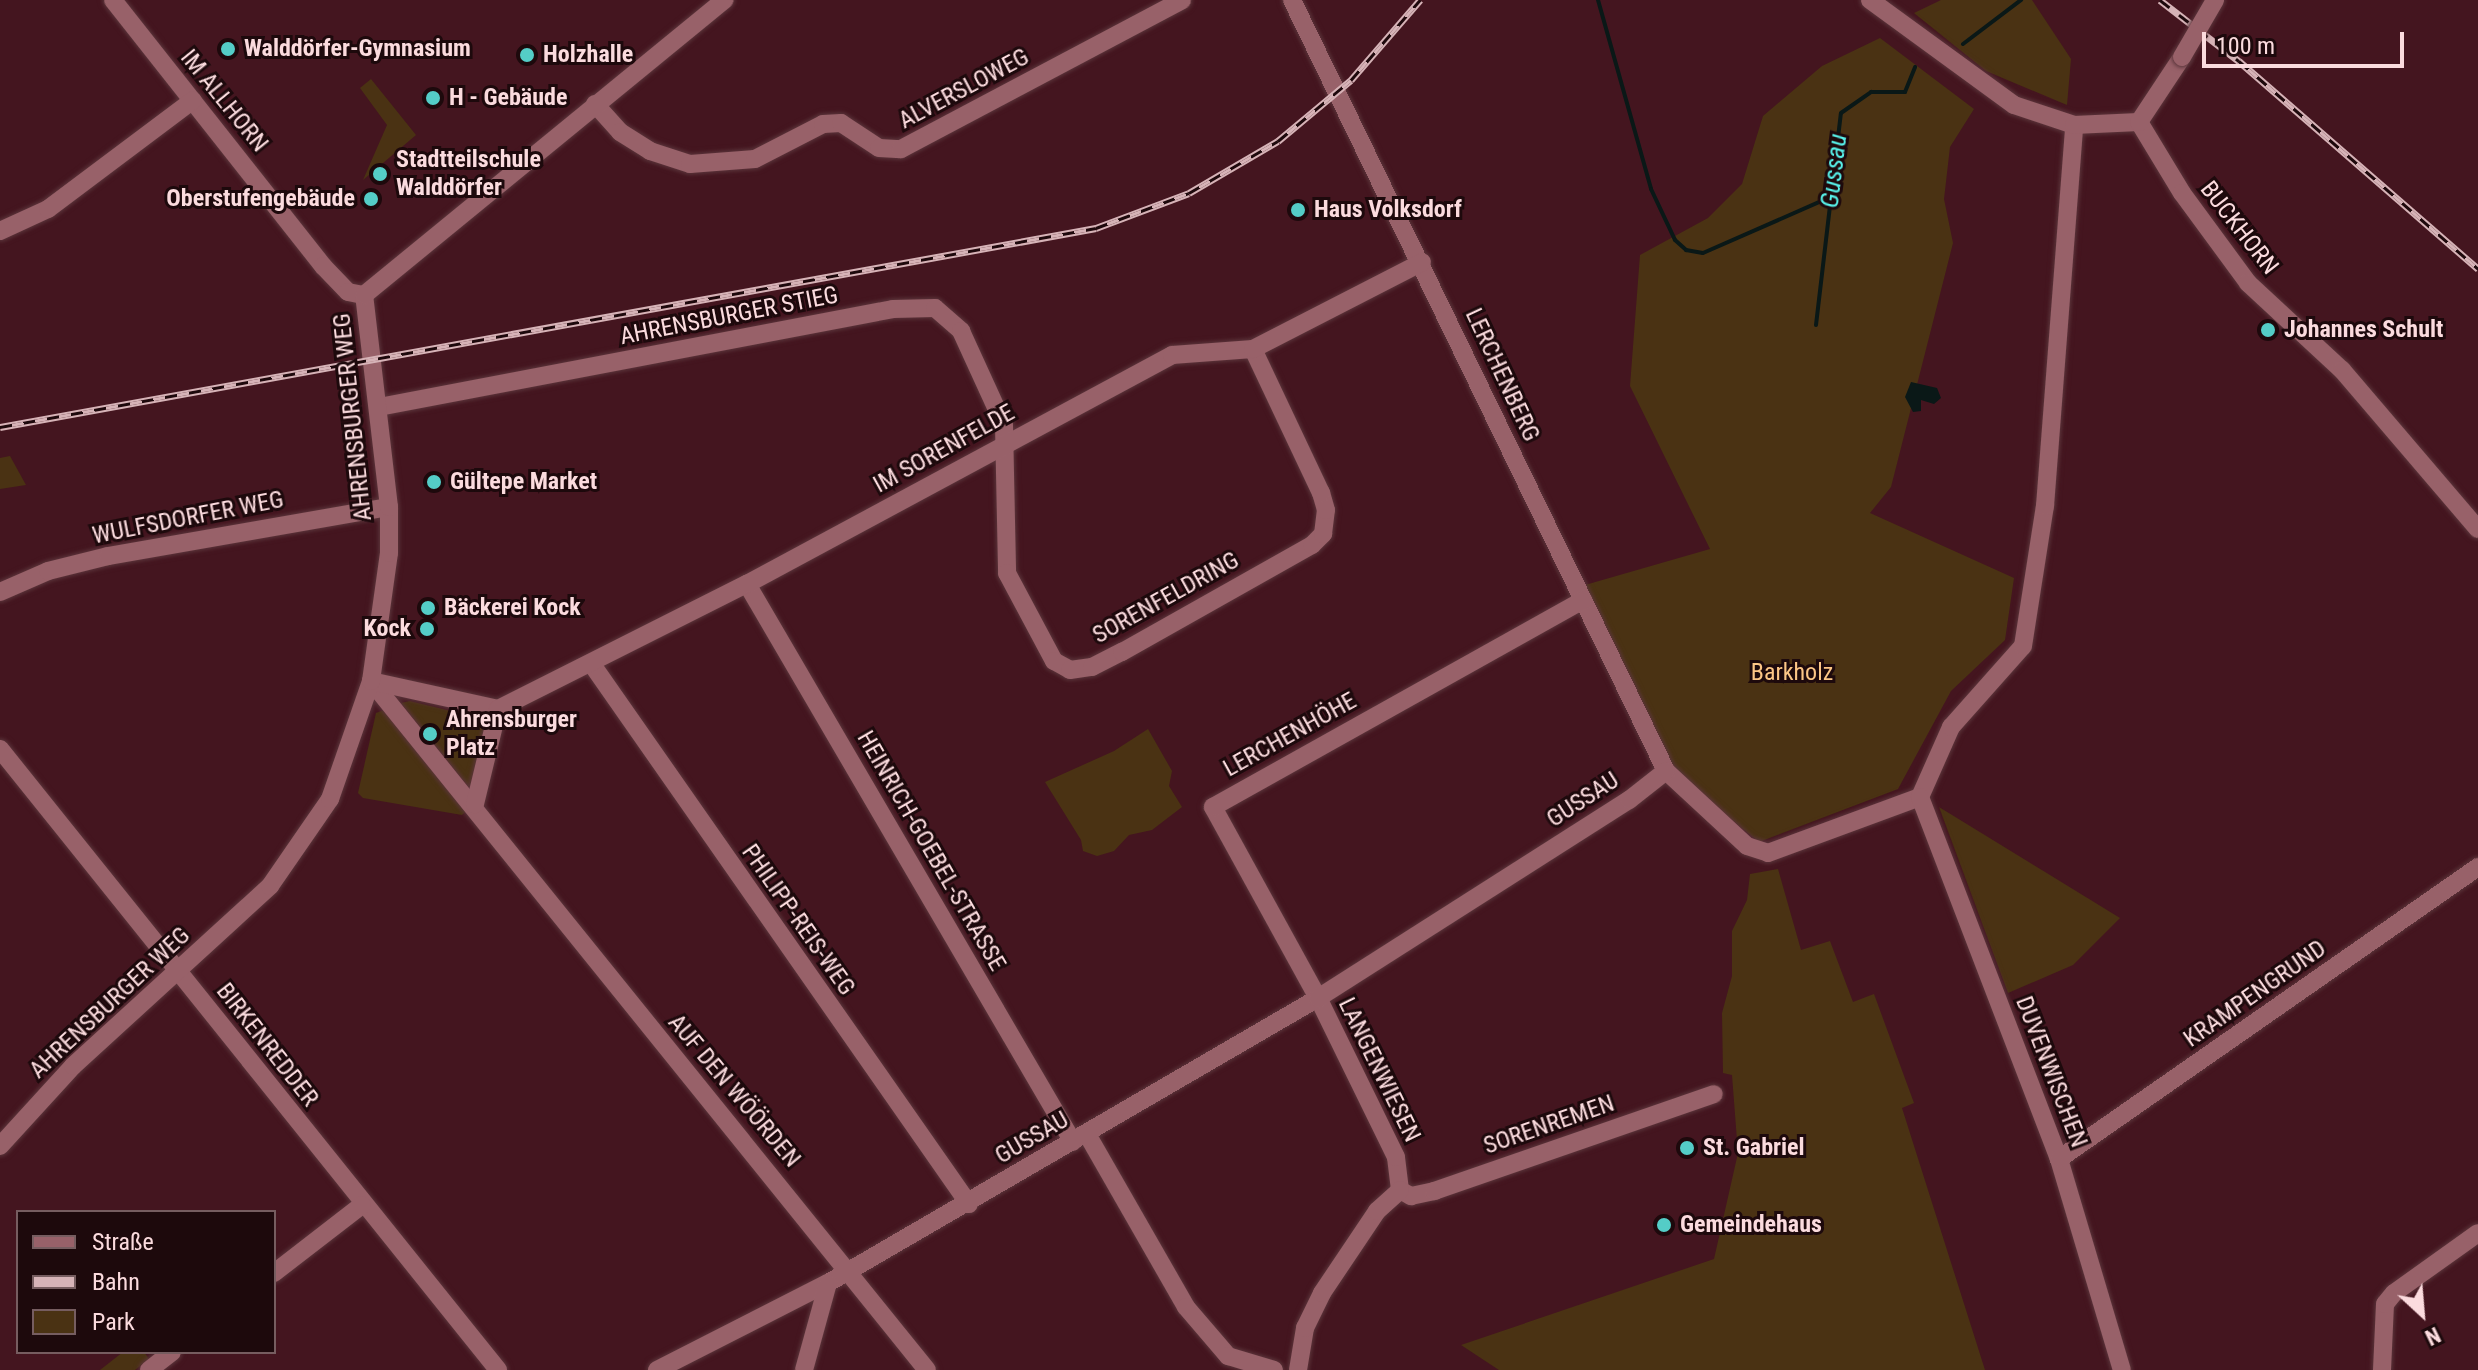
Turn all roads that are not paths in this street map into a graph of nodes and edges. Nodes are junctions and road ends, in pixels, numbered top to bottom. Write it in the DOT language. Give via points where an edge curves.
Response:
graph roads {
  1 [pos="113,0"];
  2 [pos="725,0"];
  3 [pos="1182,0"];
  4 [pos="1292,0"];
  5 [pos="1870,0"];
  6 [pos="2215,0"];
  7 [pos="193,100"];
  8 [pos="595,104"];
  9 [pos="2139,122"];
  10 [pos="2074,125"];
  11 [pos="0,231"];
  12 [pos="1422,262"];
  13 [pos="364,295"];
  14 [pos="1253,349"];
  15 [pos="379,407"];
  16 [pos="1006,442"];
  17 [pos="389,507"];
  18 [pos="2478,529"];
  19 [pos="747,584"];
  20 [pos="0,592"];
  21 [pos="1583,600"];
  22 [pos="591,663"];
  23 [pos="371,681"];
  24 [pos="498,709"];
  25 [pos="0,749"];
  26 [pos="1666,771"];
  27 [pos="1920,797"];
  28 [pos="475,804"];
  29 [pos="2478,867"];
  30 [pos="180,972"];
  31 [pos="1318,998"];
  32 [pos="1714,1094"];
  33 [pos="1080,1138"];
  34 [pos="0,1146"];
  35 [pos="2059,1159"];
  36 [pos="1400,1190"];
  37 [pos="969,1204"];
  38 [pos="362,1205"];
  39 [pos="2478,1233"];
  40 [pos="276,1271"];
  41 [pos="848,1271"];
  42 [pos="828,1283"];
  43 [pos="169,1354"];
  44 [pos="149,1370"];
  45 [pos="498,1370"];
  46 [pos="657,1370"];
  47 [pos="804,1370"];
  48 [pos="927,1370"];
  49 [pos="1274,1370"];
  50 [pos="1298,1370"];
  51 [pos="2122,1370"];
  52 [pos="2382,1370"];
  1 -- 7 [label="street, IM ALLHORN"];
  2 -- 8 [label="street, AHRENSBURGER WEG"];
  3 -- 8 [label="street, ALVERSLOWEG" via="901,149 879,148 841,123 823,124 755,159 690,164 650,151 620,132"];
  4 -- 12 [label="street, LERCHENBERG"];
  5 -- 10 [label="street" via="1987,90 2045,118"];
  6 -- 9 [label="street, bridge"];
  7 -- 11 [label="street" via="48,209"];
  7 -- 13 [label="street, IM ALLHORN" via="323,266 348,292"];
  8 -- 13 [label="street, AHRENSBURGER WEG"];
  9 -- 10 [label="street"];
  9 -- 18 [label="street, BUCKHORN" via="2182,193 2248,283 2342,370"];
  10 -- 27 [label="street" via="2045,506 2026,632 2014,660 1951,727"];
  12 -- 14 [label="street, IM SORENFELDE"];
  12 -- 21 [label="street, LERCHENBERG"];
  13 -- 15 [label="street, AHRENSBURGER WEG"];
  14 -- 16 [label="street, IM SORENFELDE" via="1172,355"];
  14 -- 16 [label="street, SORENFELDRING" via="1321,493 1326,510 1323,534 1312,545 1092,667 1070,670 1054,661 1007,573"];
  15 -- 16 [label="street, AHRENSBURGER STIEG" via="893,309 935,308 961,331 990,390"];
  15 -- 17 [label="street, AHRENSBURGER WEG"];
  16 -- 19 [label="street, IM SORENFELDE"];
  17 -- 20 [label="street, WULFSDORFER WEG" via="108,556 48,571"];
  17 -- 23 [label="street, AHRENSBURGER WEG" via="389,553"];
  19 -- 22 [label="street, IM SORENFELDE"];
  19 -- 33 [label="street, HEINRICH-GOEBEL-STRASSE"];
  21 -- 26 [label="street, LERCHENBERG"];
  21 -- 31 [label="street, LERCHENHÖHE" via="1213,807"];
  22 -- 24 [label="street, IM SORENFELDE"];
  22 -- 37 [label="street, PHILIPP-REIS-WEG"];
  23 -- 24 [label="street"];
  23 -- 28 [label="street"];
  23 -- 30 [label="street, AHRENSBURGER WEG" via="330,799 270,886"];
  24 -- 28 [label="street"];
  25 -- 30 [label="street, BIRKENREDDER"];
  26 -- 27 [label="street" via="1747,846 1768,853"];
  26 -- 31 [label="street, GUSSAU" via="1629,800"];
  27 -- 35 [label="street, DUVENWISCHEN"];
  28 -- 41 [label="street, AUF DEN WÖÖRDEN" via="715,1114 765,1165"];
  29 -- 35 [label="street, KRAMPENGRUND"];
  30 -- 34 [label="street, AHRENSBURGER WEG" via="73,1066"];
  30 -- 38 [label="street, BIRKENREDDER"];
  31 -- 33 [label="street, GUSSAU"];
  31 -- 36 [label="street, LANGENWIESEN" via="1396,1157"];
  32 -- 36 [label="street, SORENREMEN" via="1434,1191 1411,1196"];
  33 -- 37 [label="street, GUSSAU"];
  33 -- 49 [label="street, HEINRICH-GOEBEL-STRASSE" via="1186,1307 1228,1356"];
  35 -- 51 [label="street, DUVENWISCHEN"];
  36 -- 50 [label="street" via="1377,1211 1322,1293 1305,1328"];
  37 -- 41 [label="street, GUSSAU"];
  38 -- 40 [label="street"];
  38 -- 45 [label="street, BIRKENREDDER"];
  39 -- 52 [label="street" via="2385,1304"];
  41 -- 42 [label="street, GUSSAU"];
  41 -- 48 [label="street, AUF DEN WÖÖRDEN"];
  42 -- 46 [label="street, GUSSAU"];
  42 -- 47 [label="street"];
  43 -- 44 [label="street"];
}
